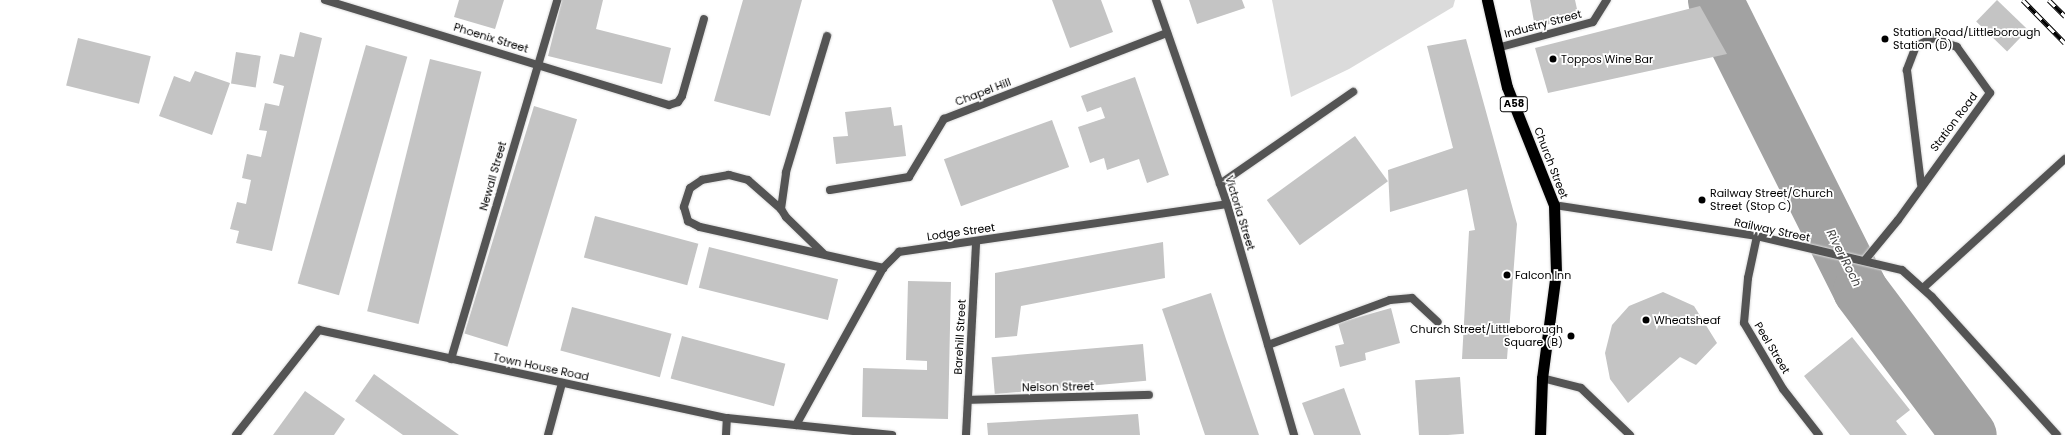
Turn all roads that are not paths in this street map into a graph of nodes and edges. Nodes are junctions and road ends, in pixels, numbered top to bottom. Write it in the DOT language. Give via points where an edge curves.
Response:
graph roads {
  1 [pos="325,0"];
  2 [pos="557,0"];
  3 [pos="1156,0"];
  4 [pos="1487,0"];
  5 [pos="1607,0"];
  6 [pos="704,19"];
  7 [pos="1168,33"];
  8 [pos="827,36"];
  9 [pos="1497,48"];
  10 [pos="538,64"];
  11 [pos="1353,92"];
  12 [pos="2065,159"];
  13 [pos="1220,184"];
  14 [pos="1921,184"];
  15 [pos="830,190"];
  16 [pos="1227,204"];
  17 [pos="1554,205"];
  18 [pos="781,209"];
  19 [pos="1757,236"];
  20 [pos="976,241"];
  21 [pos="825,254"];
  22 [pos="1865,260"];
  23 [pos="883,268"];
  24 [pos="1923,288"];
  25 [pos="1438,322"];
  26 [pos="1268,345"];
  27 [pos="450,359"];
  28 [pos="1542,378"];
  29 [pos="562,383"];
  30 [pos="1149,395"];
  31 [pos="968,400"];
  32 [pos="727,418"];
  33 [pos="796,425"];
  34 [pos="236,435"];
  35 [pos="548,435"];
  36 [pos="726,435"];
  37 [pos="892,435"];
  38 [pos="966,435"];
  39 [pos="1294,435"];
  40 [pos="1540,435"];
  41 [pos="1630,435"];
  42 [pos="1820,435"];
  43 [pos="2057,435"];
  1 -- 10 [label="street, Phoenix Street"];
  2 -- 10 [label="street, Newall Street"];
  3 -- 7 [label="street, Victoria Street"];
  4 -- 9 [label="highway, Church Street / A58"];
  5 -- 9 [label="street, Industry Street" via="1593,22"];
  6 -- 10 [label="street, Phoenix Street" via="682,96 678,102 669,106"];
  7 -- 13 [label="street, Victoria Street"];
  7 -- 15 [label="street, Chapel Hill" via="944,118 909,177"];
  8 -- 18 [label="street" via="786,172"];
  9 -- 17 [label="highway, Church Street / A58" via="1507,87"];
  10 -- 27 [label="street, Newall Street"];
  11 -- 13 [label="street"];
  12 -- 24 [label="street"];
  13 -- 16 [label="street, Victoria Street"];
  14 -- 14 [label="street, Station Road" via="1907,70 1916,46 1933,38 1956,47 1990,93"];
  14 -- 22 [label="street, Station Road" via="1898,220"];
  16 -- 20 [label="street, Lodge Street"];
  16 -- 26 [label="street, Victoria Street"];
  17 -- 19 [label="street, Railway Street"];
  17 -- 28 [label="highway, Church Street / A58" via="1556,272"];
  18 -- 21 [label="street" via="786,217"];
  18 -- 21 [label="street" via="748,180 729,175 702,180 690,188 684,207 688,220 700,227"];
  19 -- 22 [label="street, Railway Street"];
  19 -- 42 [label="street, Peel Street" via="1748,278 1744,323 1783,389"];
  20 -- 23 [label="street, Lodge Street" via="898,252"];
  20 -- 31 [label="street, Barehill Street"];
  21 -- 23 [label="street"];
  22 -- 24 [label="street, Railway Street" via="1902,270"];
  23 -- 33 [label="street, Lodge Street"];
  24 -- 43 [label="street, Railway Street"];
  25 -- 26 [label="street" via="1412,298 1390,300"];
  26 -- 39 [label="street, Victoria Street"];
  27 -- 29 [label="street, Town House Road"];
  27 -- 34 [label="street, Town House Road" via="319,330"];
  28 -- 40 [label="highway, Church Street / A58"];
  28 -- 41 [label="street" via="1581,388"];
  29 -- 32 [label="street, Town House Road"];
  29 -- 35 [label="street"];
  30 -- 31 [label="street, Nelson Street"];
  31 -- 38 [label="street, Barehill Street"];
  32 -- 33 [label="street, Town House Road"];
  32 -- 36 [label="street"];
  33 -- 37 [label="street, Town House Road"];
}
